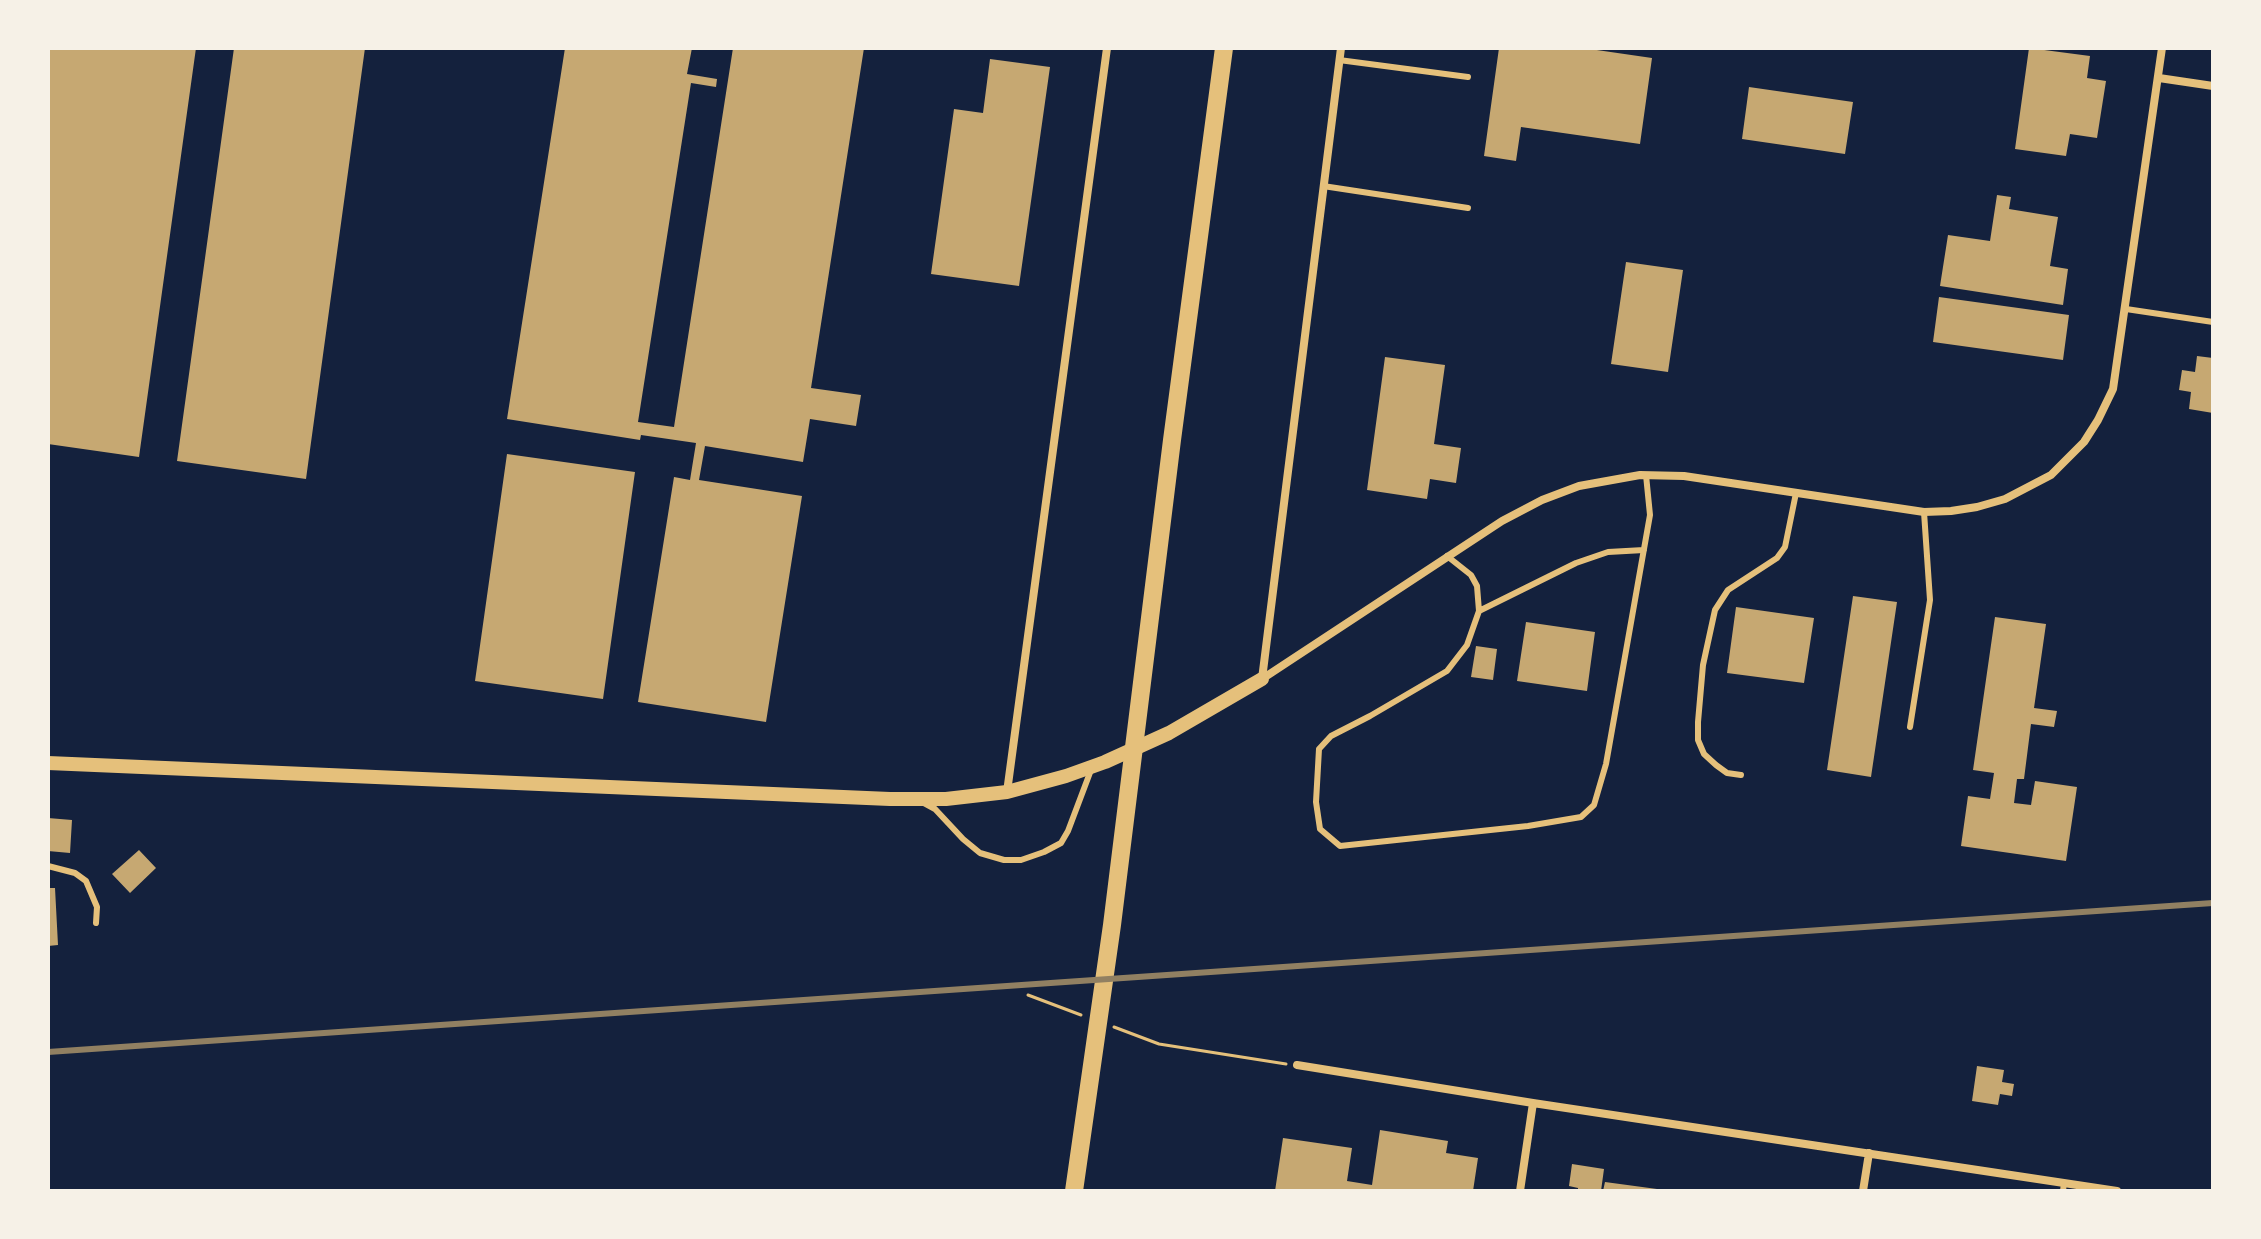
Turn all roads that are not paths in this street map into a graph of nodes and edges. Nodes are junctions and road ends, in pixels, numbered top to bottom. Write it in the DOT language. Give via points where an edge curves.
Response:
graph roads {
  1 [pos="1107,48"];
  2 [pos="1224,48"];
  3 [pos="1341,48"];
  4 [pos="2162,48"];
  5 [pos="1339,60"];
  6 [pos="1468,77"];
  7 [pos="2159,78"];
  8 [pos="2213,86"];
  9 [pos="1323,186"];
  10 [pos="1468,208"];
  11 [pos="2126,309"];
  12 [pos="2213,322"];
  13 [pos="1646,475"];
  14 [pos="1796,493"];
  15 [pos="1924,512"];
  16 [pos="1644,550"];
  17 [pos="1447,556"];
  18 [pos="1479,611"];
  19 [pos="1262,679"];
  20 [pos="1910,727"];
  21 [pos="48,763"];
  22 [pos="1093,766"];
  23 [pos="1741,775"];
  24 [pos="1007,792"];
  25 [pos="917,799"];
  26 [pos="48,866"];
  27 [pos="96,923"];
  28 [pos="1297,1065"];
  29 [pos="1533,1103"];
  30 [pos="1869,1153"];
  31 [pos="2063,1187"];
  32 [pos="1074,1191"];
  33 [pos="1520,1191"];
  34 [pos="1863,1191"];
  35 [pos="2117,1191"];
  1 -- 24 [label="street"];
  2 -- 32 [label="main road"];
  3 -- 5 [label="street"];
  4 -- 7 [label="street"];
  5 -- 6 [label="lane"];
  5 -- 9 [label="street"];
  7 -- 8 [label="street"];
  7 -- 11 [label="street"];
  9 -- 10 [label="lane"];
  9 -- 19 [label="street"];
  11 -- 12 [label="lane"];
  11 -- 15 [label="street" via="2113,389 2070,457 2036,485 2005,499"];
  13 -- 14 [label="street"];
  13 -- 16 [label="lane" via="1650,515"];
  13 -- 17 [label="street" via="1579,486 1542,500"];
  14 -- 15 [label="street"];
  14 -- 23 [label="lane" via="1785,547 1728,590 1715,610 1703,665 1698,740 1716,765"];
  15 -- 20 [label="lane" via="1930,600"];
  16 -- 18 [label="lane" via="1608,552 1576,563"];
  16 -- 18 [label="lane" via="1594,805 1581,817 1528,826 1340,846 1320,829 1319,749 1331,736 1447,671 1467,645"];
  17 -- 18 [label="lane" via="1471,575"];
  17 -- 19 [label="street"];
  19 -- 22 [label="street" via="1169,733"];
  21 -- 25 [label="street"];
  22 -- 24 [label="street"];
  22 -- 25 [label="lane" via="1061,843 1021,860 980,853 935,809"];
  24 -- 25 [label="street"];
  26 -- 27 [label="lane" via="86,881 97,907"];
  28 -- 29 [label="street"];
  29 -- 30 [label="street"];
  29 -- 33 [label="street"];
  30 -- 31 [label="street"];
  30 -- 34 [label="street"];
  31 -- 35 [label="street"];
}
